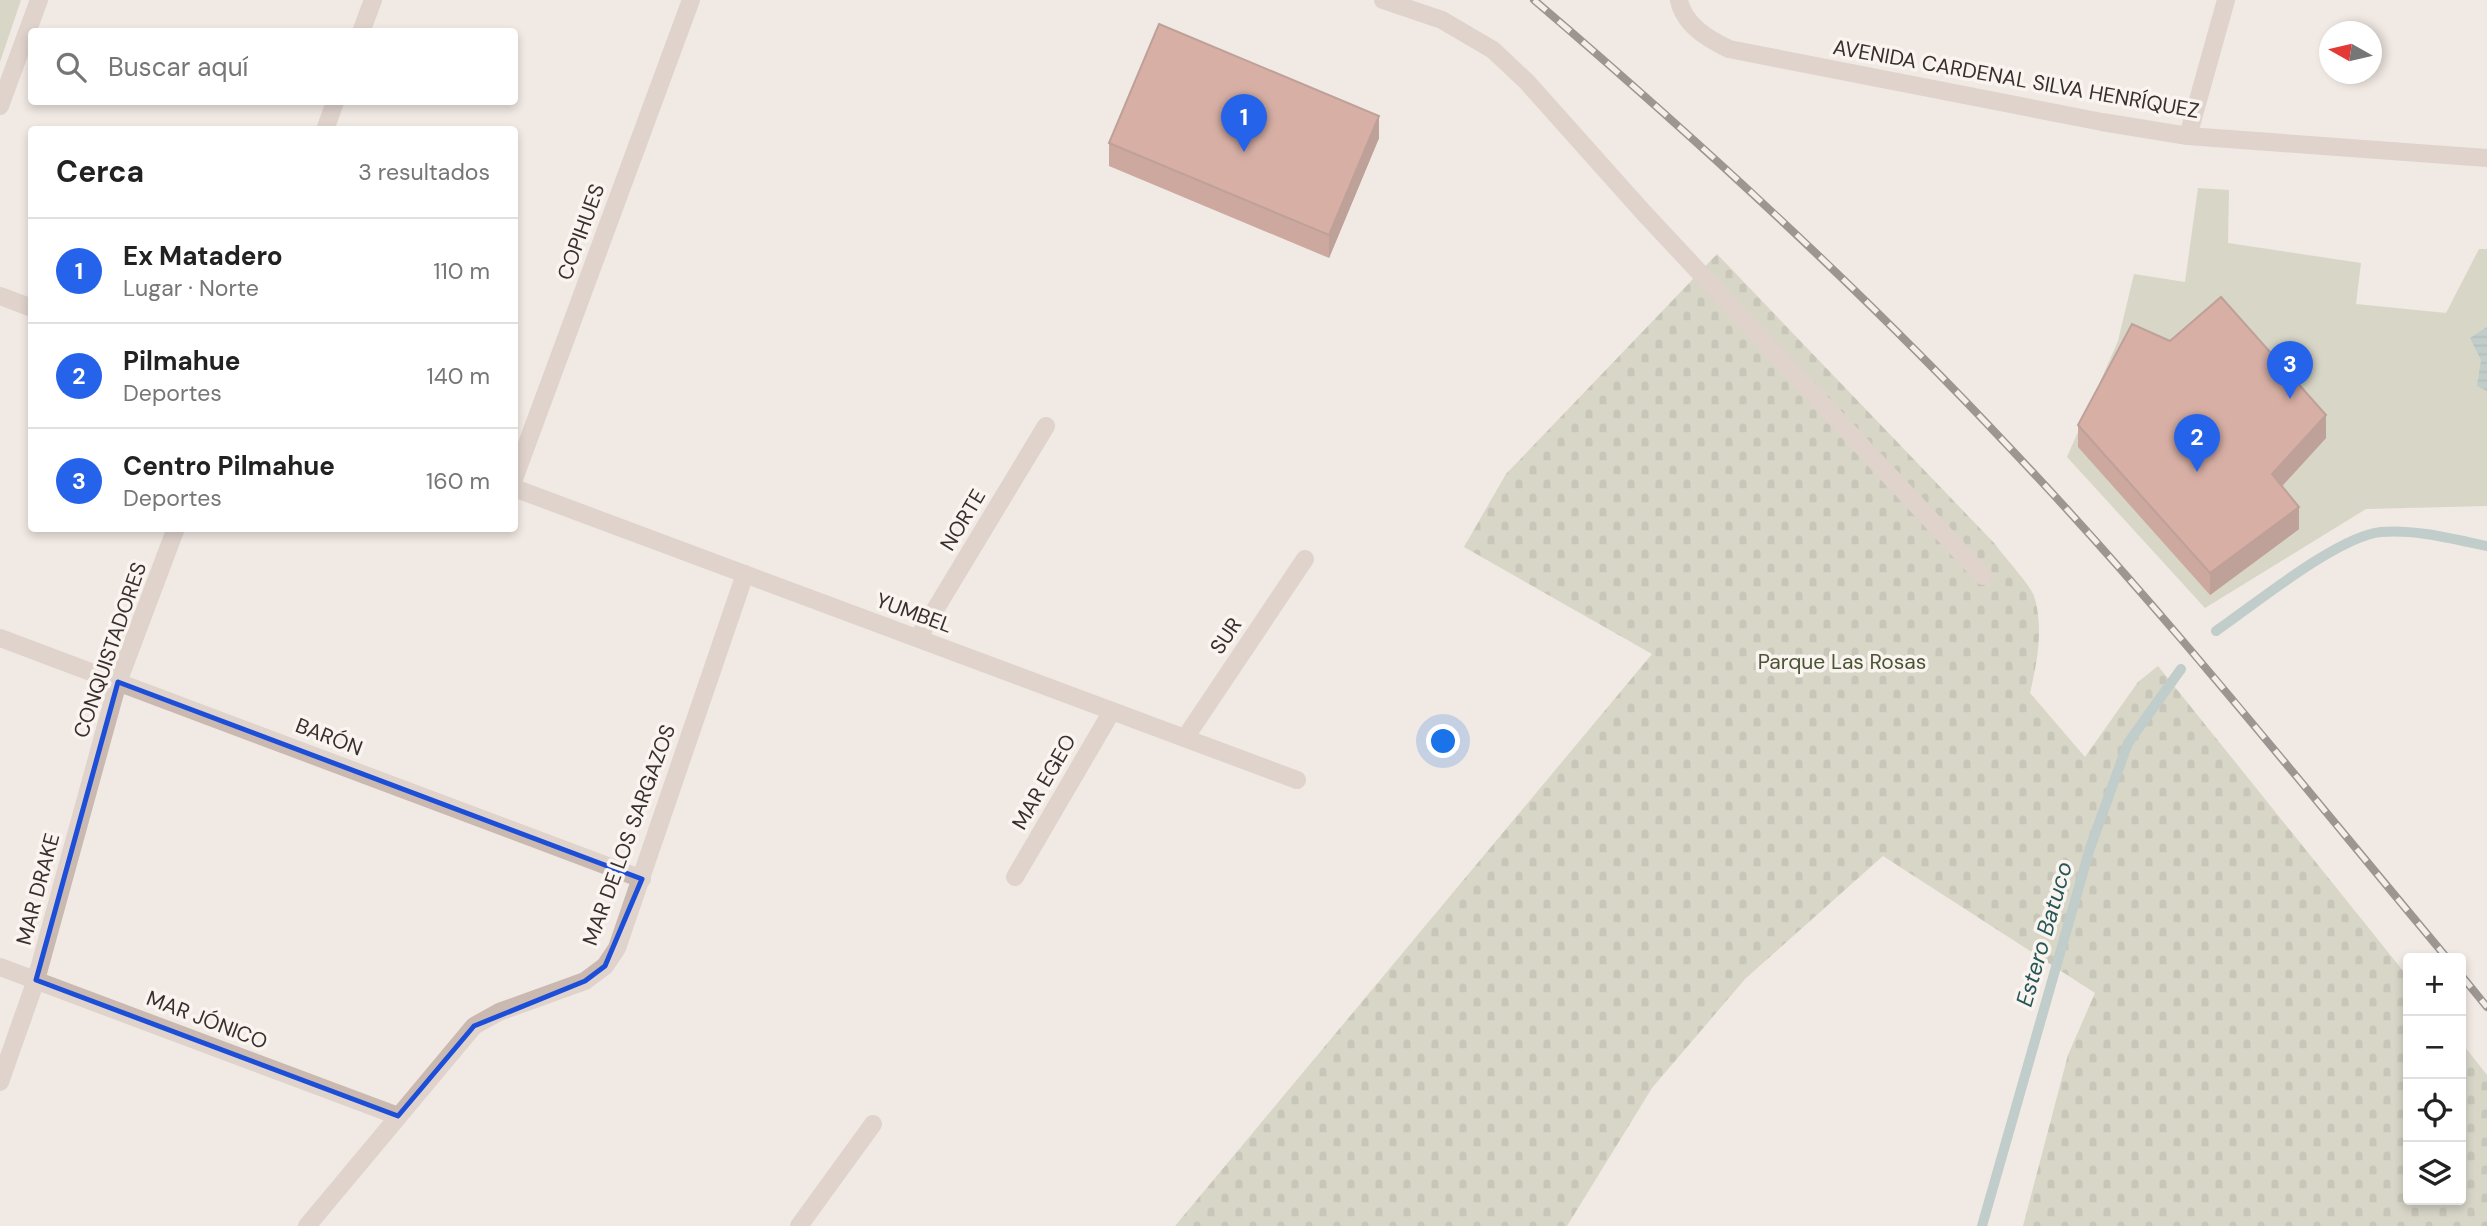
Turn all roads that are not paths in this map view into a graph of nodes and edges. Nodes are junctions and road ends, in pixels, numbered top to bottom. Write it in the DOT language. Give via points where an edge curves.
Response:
graph roads {
  1 [pos="39,0"];
  2 [pos="373,0"];
  3 [pos="691,0"];
  4 [pos="1384,0"];
  5 [pos="2226,0"];
  6 [pos="1679,4"];
  7 [pos="29,28"];
  8 [pos="362,28"];
  9 [pos="28,30"];
  10 [pos="334,105"];
  11 [pos="0,106"];
  12 [pos="326,126"];
  13 [pos="2188,136"];
  14 [pos="2487,158"];
  15 [pos="0,296"];
  16 [pos="28,306"];
  17 [pos="1046,426"];
  18 [pos="518,468"];
  19 [pos="518,489"];
  20 [pos="174,532"];
  21 [pos="1305,559"];
  22 [pos="745,574"];
  23 [pos="1983,576"];
  24 [pos="0,638"];
  25 [pos="918,638"];
  26 [pos="118,682"];
  27 [pos="1112,710"];
  28 [pos="1185,738"];
  29 [pos="1297,780"];
  30 [pos="78,827"];
  31 [pos="1015,877"];
  32 [pos="642,879"];
  33 [pos="0,967"];
  34 [pos="36,980"];
  35 [pos="0,1082"];
  36 [pos="398,1116"];
  37 [pos="873,1124"];
  38 [pos="307,1226"];
  39 [pos="799,1226"];
  1 -- 7 [label="street"];
  2 -- 8 [label="street"];
  3 -- 18 [label="street, COPIHUES"];
  4 -- 23 [label="street" via="1442,20 1493,50 1519,74"];
  5 -- 13 [label="street"];
  6 -- 13 [label="street, AVENIDA CARDENAL SILVA HENRÍQUEZ" via="1695,29 1729,49"];
  9 -- 11 [label="street"];
  10 -- 12 [label="street"];
  13 -- 14 [label="street, AVENIDA CARDENAL SILVA HENRÍQUEZ"];
  15 -- 16 [label="street"];
  17 -- 25 [label="street, NORTE"];
  19 -- 22 [label="street, YUMBEL"];
  20 -- 26 [label="street, CONQUISTADORES"];
  21 -- 28 [label="street, SUR"];
  22 -- 25 [label="street, YUMBEL"];
  22 -- 32 [label="street, MAR DE LOS SARGAZOS"];
  24 -- 26 [label="street, BARÓN"];
  25 -- 27 [label="street, YUMBEL"];
  26 -- 30 [label="street, CONQUISTADORES"];
  26 -- 32 [label="street, BARÓN"];
  27 -- 28 [label="street, YUMBEL"];
  27 -- 31 [label="street, MAR EGEO"];
  28 -- 29 [label="street, YUMBEL"];
  30 -- 34 [label="street, MAR DRAKE"];
  32 -- 36 [label="street, MAR DE LOS SARGAZOS" via="617,948 605,966 586,981 499,1012 474,1026"];
  33 -- 34 [label="street, MAR JÓNICO"];
  34 -- 35 [label="street, MAR DRAKE"];
  34 -- 36 [label="street, MAR JÓNICO"];
  36 -- 38 [label="street, MAR DE LOS SARGAZOS"];
  37 -- 39 [label="street"];
}
